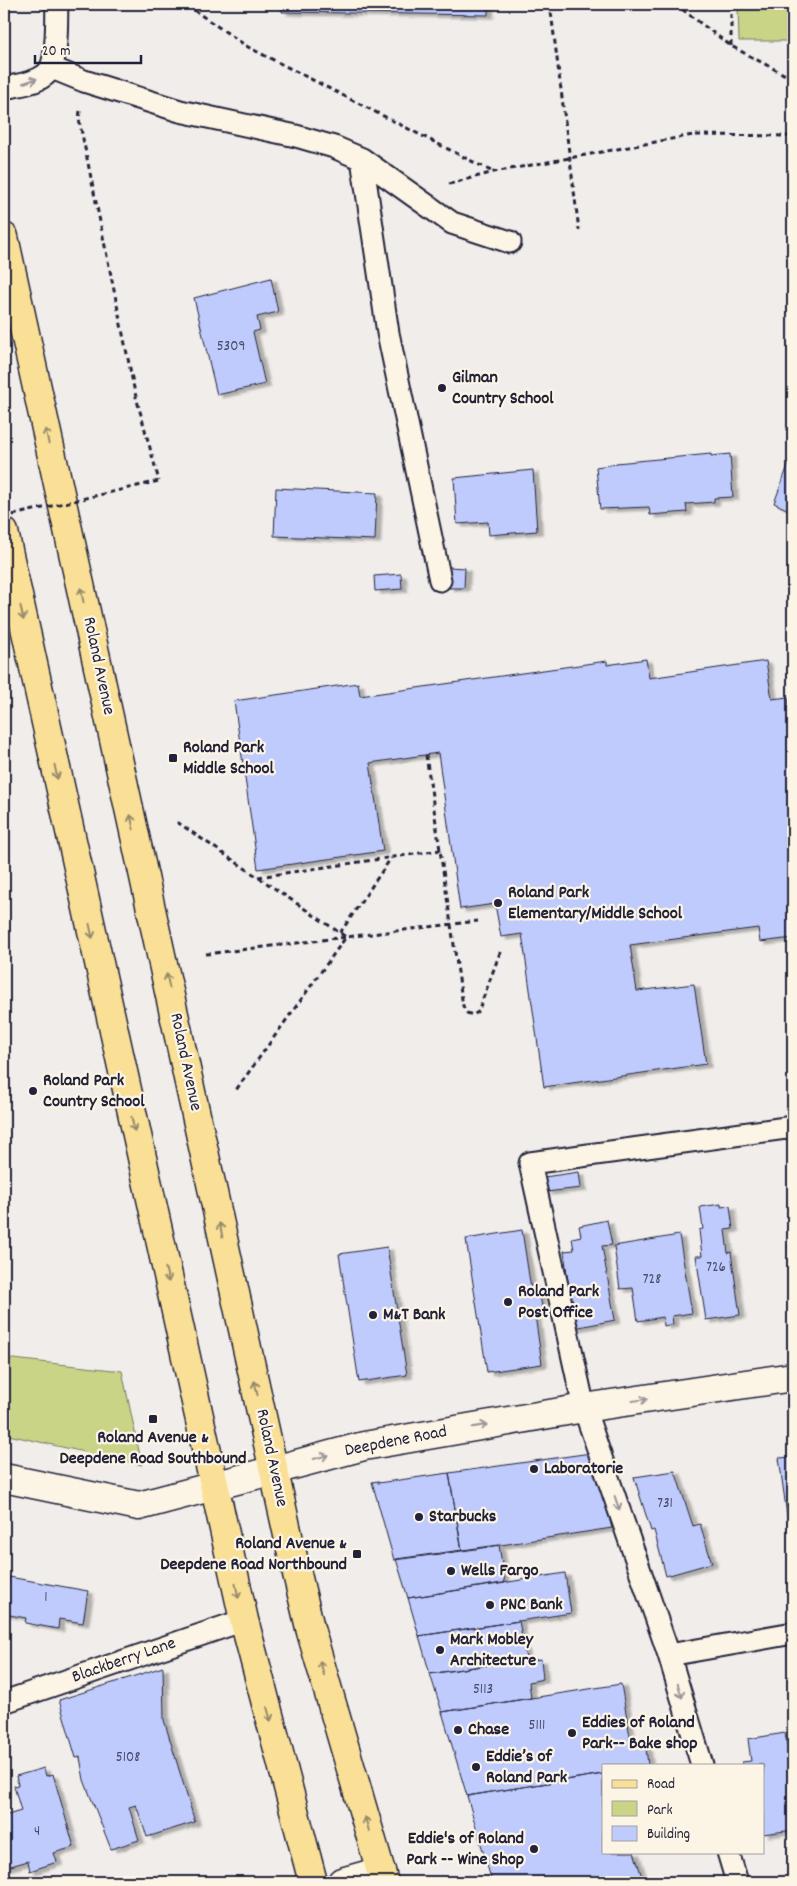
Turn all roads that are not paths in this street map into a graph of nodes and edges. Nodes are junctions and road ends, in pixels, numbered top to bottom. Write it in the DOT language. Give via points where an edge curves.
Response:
graph roads {
  1 [pos="57,4"];
  2 [pos="52,68"];
  3 [pos="4,88"];
  4 [pos="362,159"];
  5 [pos="4,237"];
  6 [pos="510,242"];
  7 [pos="4,532"];
  8 [pos="440,580"];
  9 [pos="793,1127"];
  10 [pos="793,1377"];
  11 [pos="584,1408"];
  12 [pos="274,1470"];
  13 [pos="4,1478"];
  14 [pos="214,1486"];
  15 [pos="244,1620"];
  16 [pos="793,1633"];
  17 [pos="669,1655"];
  18 [pos="4,1702"];
  19 [pos="702,1764"];
  20 [pos="729,1854"];
  21 [pos="382,1877"];
  22 [pos="313,1882"];
  23 [pos="342,1882"];
  24 [pos="737,1882"];
  1 -- 2 [label="lane"];
  3 -- 2 [label="lane, one-way" via="34,81"];
  2 -- 4 [label="lane" via="180,111 296,136"];
  4 -- 6 [label="lane" via="452,223"];
  4 -- 8 [label="lane" via="388,333"];
  12 -- 5 [label="main road, Roland Avenue, one-way"];
  7 -- 14 [label="main road, one-way"];
  9 -- 11 [label="lane" via="530,1163"];
  11 -- 10 [label="street, Deepdene Road, one-way"];
  12 -- 11 [label="street, Deepdene Road, one-way" via="364,1446"];
  11 -- 17 [label="lane, one-way"];
  12 -- 14 [label="street, Deepdene Road"];
  21 -- 12 [label="main road, Roland Avenue, one-way" via="312,1632"];
  13 -- 14 [label="street, Deepdene Road" via="139,1506"];
  14 -- 15 [label="main road, one-way"];
  15 -- 18 [label="lane, Blackberry Lane"];
  15 -- 22 [label="main road, one-way"];
  16 -- 17 [label="lane"];
  17 -- 19 [label="lane, one-way"];
  20 -- 24 [label="lane"];
  21 -- 23 [label="street"];
}
